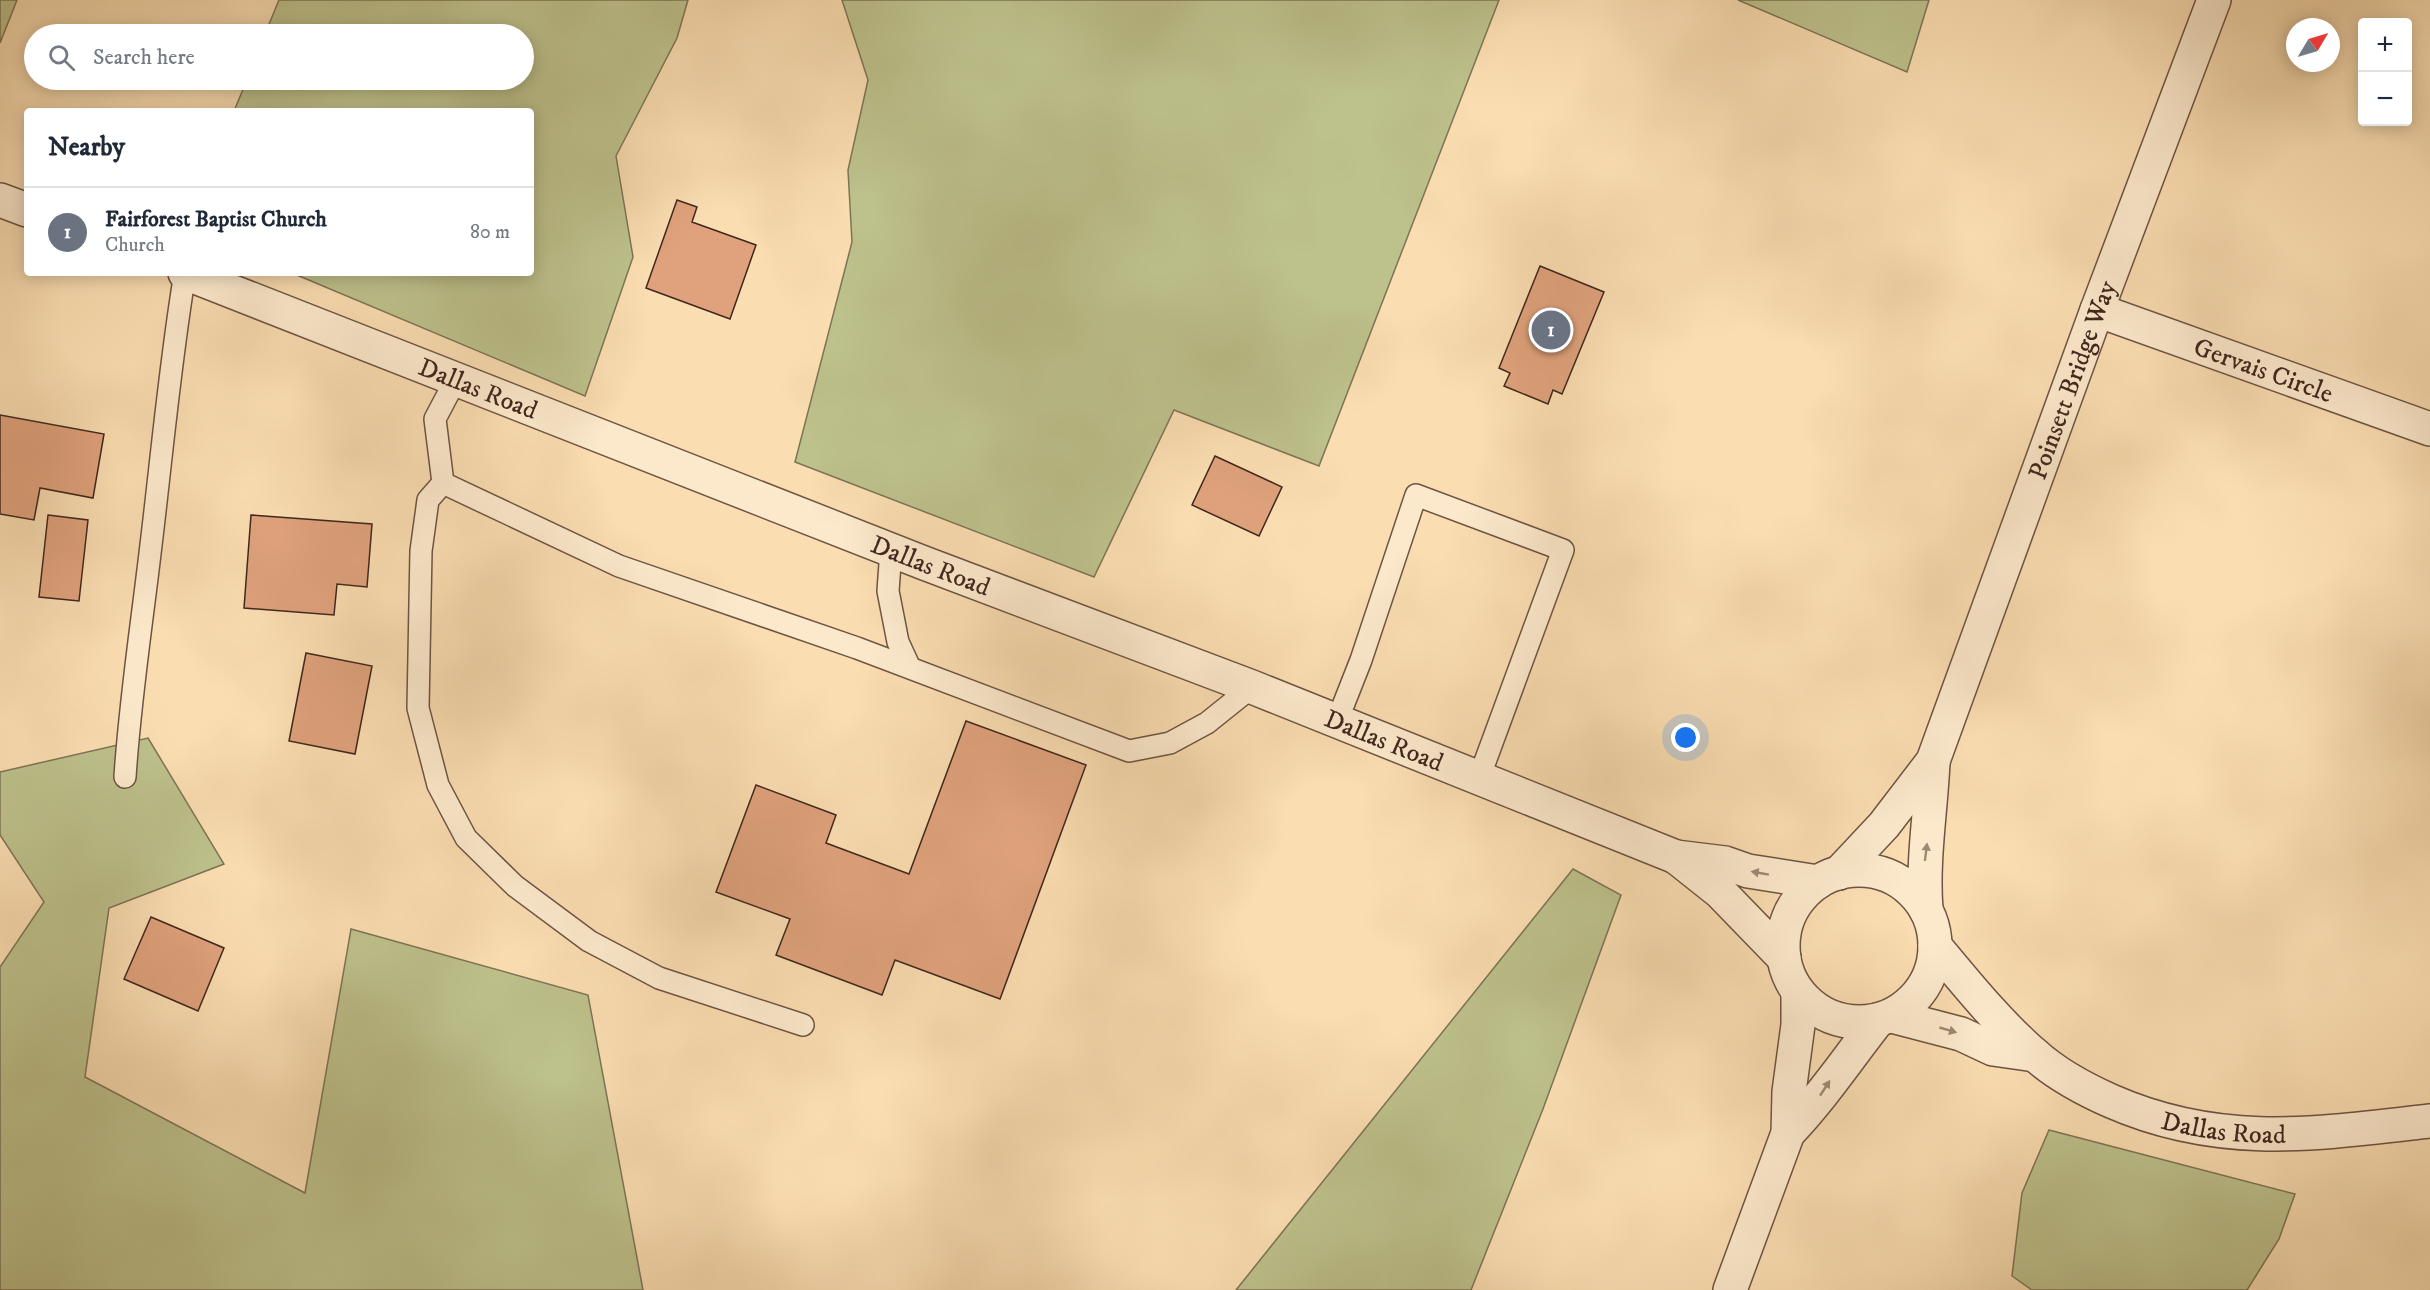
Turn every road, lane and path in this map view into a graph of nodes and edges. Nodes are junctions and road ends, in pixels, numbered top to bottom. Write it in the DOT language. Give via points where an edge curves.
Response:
graph roads {
  1 [pos="2214,0"];
  2 [pos="0,200"];
  3 [pos="24,209"];
  4 [pos="184,276"];
  5 [pos="193,276"];
  6 [pos="2097,310"];
  7 [pos="456,379"];
  8 [pos="2430,429"];
  9 [pos="443,483"];
  10 [pos="891,550"];
  11 [pos="910,668"];
  12 [pos="1252,687"];
  13 [pos="1337,721"];
  14 [pos="1933,761"];
  15 [pos="124,777"];
  16 [pos="1479,778"];
  17 [pos="1677,857"];
  18 [pos="1828,878"];
  19 [pos="1926,910"];
  20 [pos="1935,946"];
  21 [pos="1784,958"];
  22 [pos="1798,992"];
  23 [pos="1885,1018"];
  24 [pos="804,1025"];
  25 [pos="2035,1055"];
  26 [pos="2430,1121"];
  27 [pos="1788,1133"];
  28 [pos="1730,1290"];
  1 -- 6 [label="street, Poinsett Bridge Way"];
  2 -- 3 [label="street"];
  4 -- 15 [label="lane" via="172,348"];
  5 -- 7 [label="street, Dallas Road"];
  6 -- 8 [label="street, Gervais Circle"];
  6 -- 14 [label="street, Poinsett Bridge Way"];
  7 -- 9 [label="lane" via="435,419"];
  7 -- 10 [label="street, Dallas Road"];
  9 -- 11 [label="lane" via="619,567"];
  9 -- 24 [label="lane" via="428,501 421,551 418,708 438,785 466,838 515,886 588,941 659,978"];
  10 -- 11 [label="lane" via="888,591 898,642"];
  10 -- 12 [label="street, Dallas Road"];
  11 -- 12 [label="lane" via="1130,751 1170,743 1207,723"];
  12 -- 13 [label="street, Dallas Road"];
  13 -- 16 [label="street, Dallas Road"];
  13 -- 16 [label="lane" via="1416,495 1563,550"];
  14 -- 18 [label="street, Poinsett Bridge Way" via="1884,825"];
  19 -- 14 [label="street, Poinsett Bridge Way, one-way" via="1923,876"];
  16 -- 17 [label="street, Dallas Road"];
  18 -- 17 [label="street, Dallas Road, one-way" via="1748,871 1725,863"];
  17 -- 21 [label="street, Dallas Road" via="1720,892"];
  18 -- 19 [label="street" via="1859,870 1879,873 1898,881"];
  18 -- 21 [label="street" via="1801,897 1789,915 1783,936"];
  19 -- 20 [label="street"];
  20 -- 23 [label="street" via="1932,968 1923,987 1910,1003"];
  20 -- 25 [label="street, Dallas Road"];
  21 -- 22 [label="street"];
  22 -- 23 [label="street" via="1833,1018 1855,1023"];
  22 -- 27 [label="street"];
  23 -- 25 [label="street, Dallas Road, one-way" via="1961,1034 1993,1048"];
  27 -- 23 [label="street, one-way" via="1814,1107 1829,1082"];
  25 -- 26 [label="street, Dallas Road" via="2082,1088 2131,1110 2211,1131 2329,1133"];
  27 -- 28 [label="street"];
}
